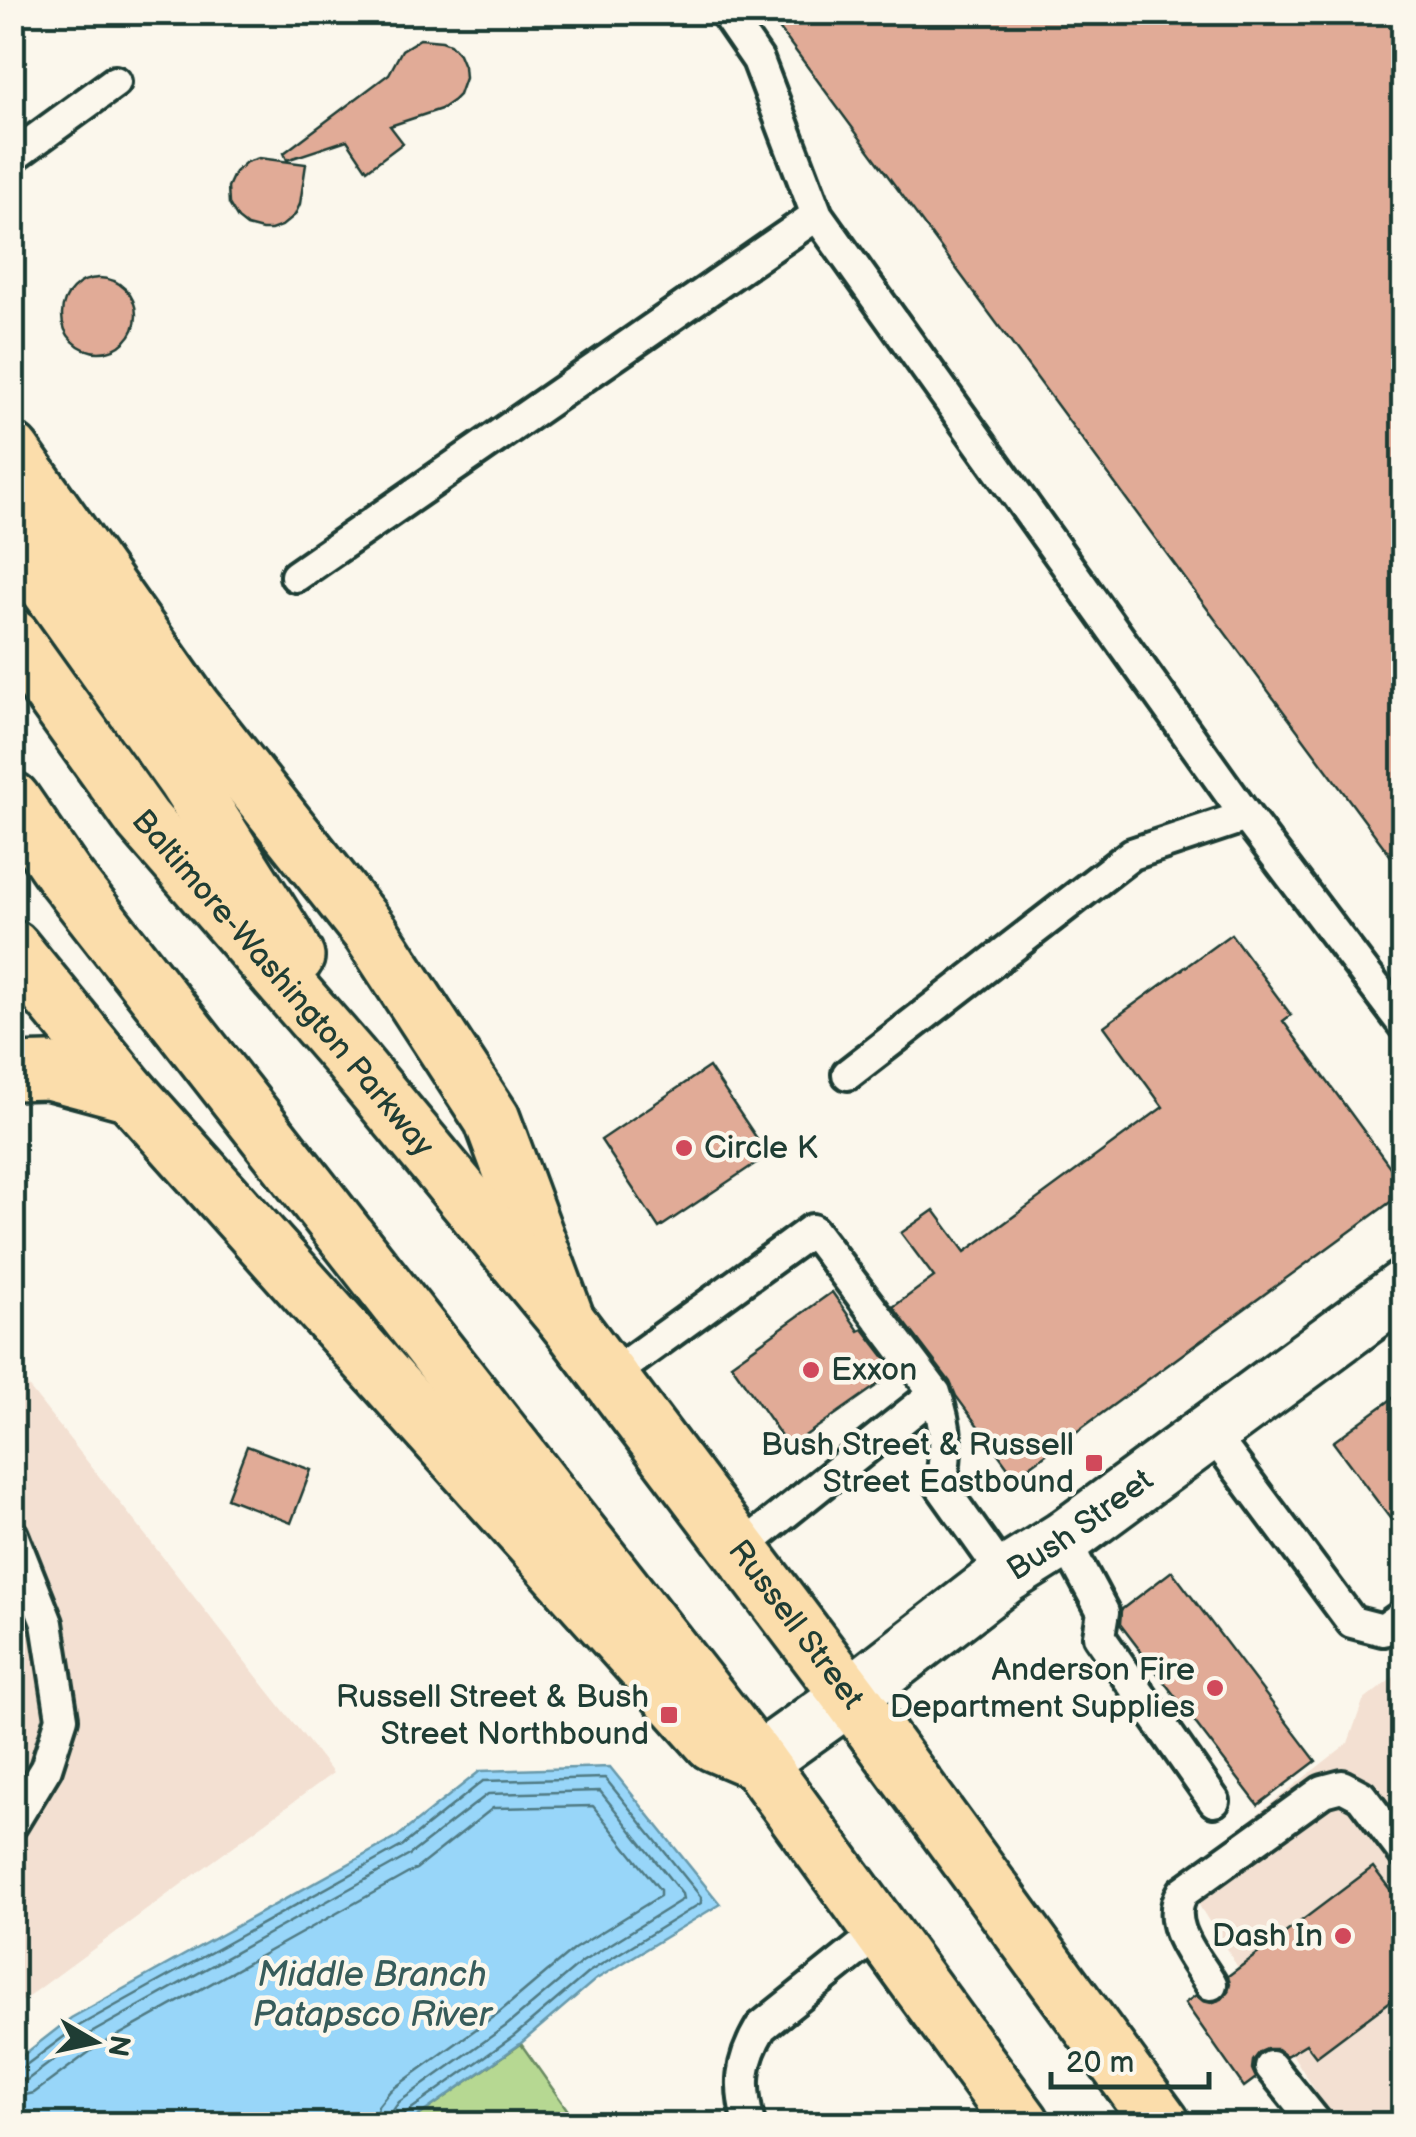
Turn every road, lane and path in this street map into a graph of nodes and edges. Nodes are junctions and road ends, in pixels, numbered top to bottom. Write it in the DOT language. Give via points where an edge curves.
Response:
graph roads {
  1 [pos="724,12"];
  2 [pos="116,82"];
  3 [pos="12,157"];
  4 [pos="817,215"];
  5 [pos="12,452"];
  6 [pos="12,536"];
  7 [pos="296,576"];
  8 [pos="12,637"];
  9 [pos="12,800"];
  10 [pos="1246,816"];
  11 [pos="12,948"];
  12 [pos="1404,1025"];
  13 [pos="349,1057"];
  14 [pos="12,1072"];
  15 [pos="848,1074"];
  16 [pos="130,1092"];
  17 [pos="1404,1288"];
  18 [pos="566,1321"];
  19 [pos="609,1377"];
  20 [pos="935,1393"];
  21 [pos="1210,1431"];
  22 [pos="12,1535"];
  23 [pos="1064,1539"];
  24 [pos="739,1550"];
  25 [pos="1005,1576"];
  26 [pos="1404,1615"];
  27 [pos="850,1696"];
  28 [pos="758,1762"];
  29 [pos="1214,1801"];
  30 [pos="12,1824"];
  31 [pos="1404,1853"];
  32 [pos="882,1930"];
  33 [pos="1211,1984"];
  34 [pos="1271,2067"];
  35 [pos="750,2124"];
  36 [pos="1022,2124"];
  37 [pos="1162,2124"];
  38 [pos="1316,2124"];
  1 -- 4 [label="lane" via="758,60"];
  2 -- 3 [label="lane"];
  4 -- 7 [label="lane"];
  4 -- 10 [label="lane"];
  5 -- 18 [label="main road" via="192,707 371,933 492,1119"];
  6 -- 13 [label="main road" via="185,779 284,935"];
  8 -- 13 [label="main road, Baltimore-Washington Parkway" via="142,820"];
  9 -- 28 [label="main road" via="77,892"];
  10 -- 12 [label="lane"];
  10 -- 15 [label="lane" via="1132,854"];
  11 -- 16 [label="main road"];
  13 -- 18 [label="main road, Baltimore-Washington Parkway"];
  14 -- 16 [label="main road" via="48,1070"];
  16 -- 28 [label="main road" via="713,1743"];
  17 -- 21 [label="street, Bush Street"];
  18 -- 19 [label="main road, Russell Street"];
  19 -- 20 [label="lane" via="812,1230"];
  19 -- 24 [label="main road, Russell Street"];
  20 -- 24 [label="lane"];
  20 -- 25 [label="lane" via="945,1423 941,1486"];
  21 -- 23 [label="street, Bush Street"];
  21 -- 26 [label="lane" via="1352,1622 1383,1630"];
  22 -- 30 [label="lane" via="47,1622 62,1718 46,1768"];
  23 -- 25 [label="street, Bush Street"];
  23 -- 29 [label="lane" via="1103,1612 1099,1636"];
  24 -- 27 [label="main road, Russell Street"];
  25 -- 27 [label="street, Bush Street"];
  27 -- 28 [label="street, Bush Street"];
  27 -- 37 [label="main road, Russell Street"];
  28 -- 32 [label="main road"];
  31 -- 33 [label="lane" via="1361,1796 1342,1786 1324,1791 1176,1902 1176,1927"];
  32 -- 35 [label="lane" via="760,2027 740,2087"];
  32 -- 36 [label="main road"];
  34 -- 38 [label="lane"];
}
